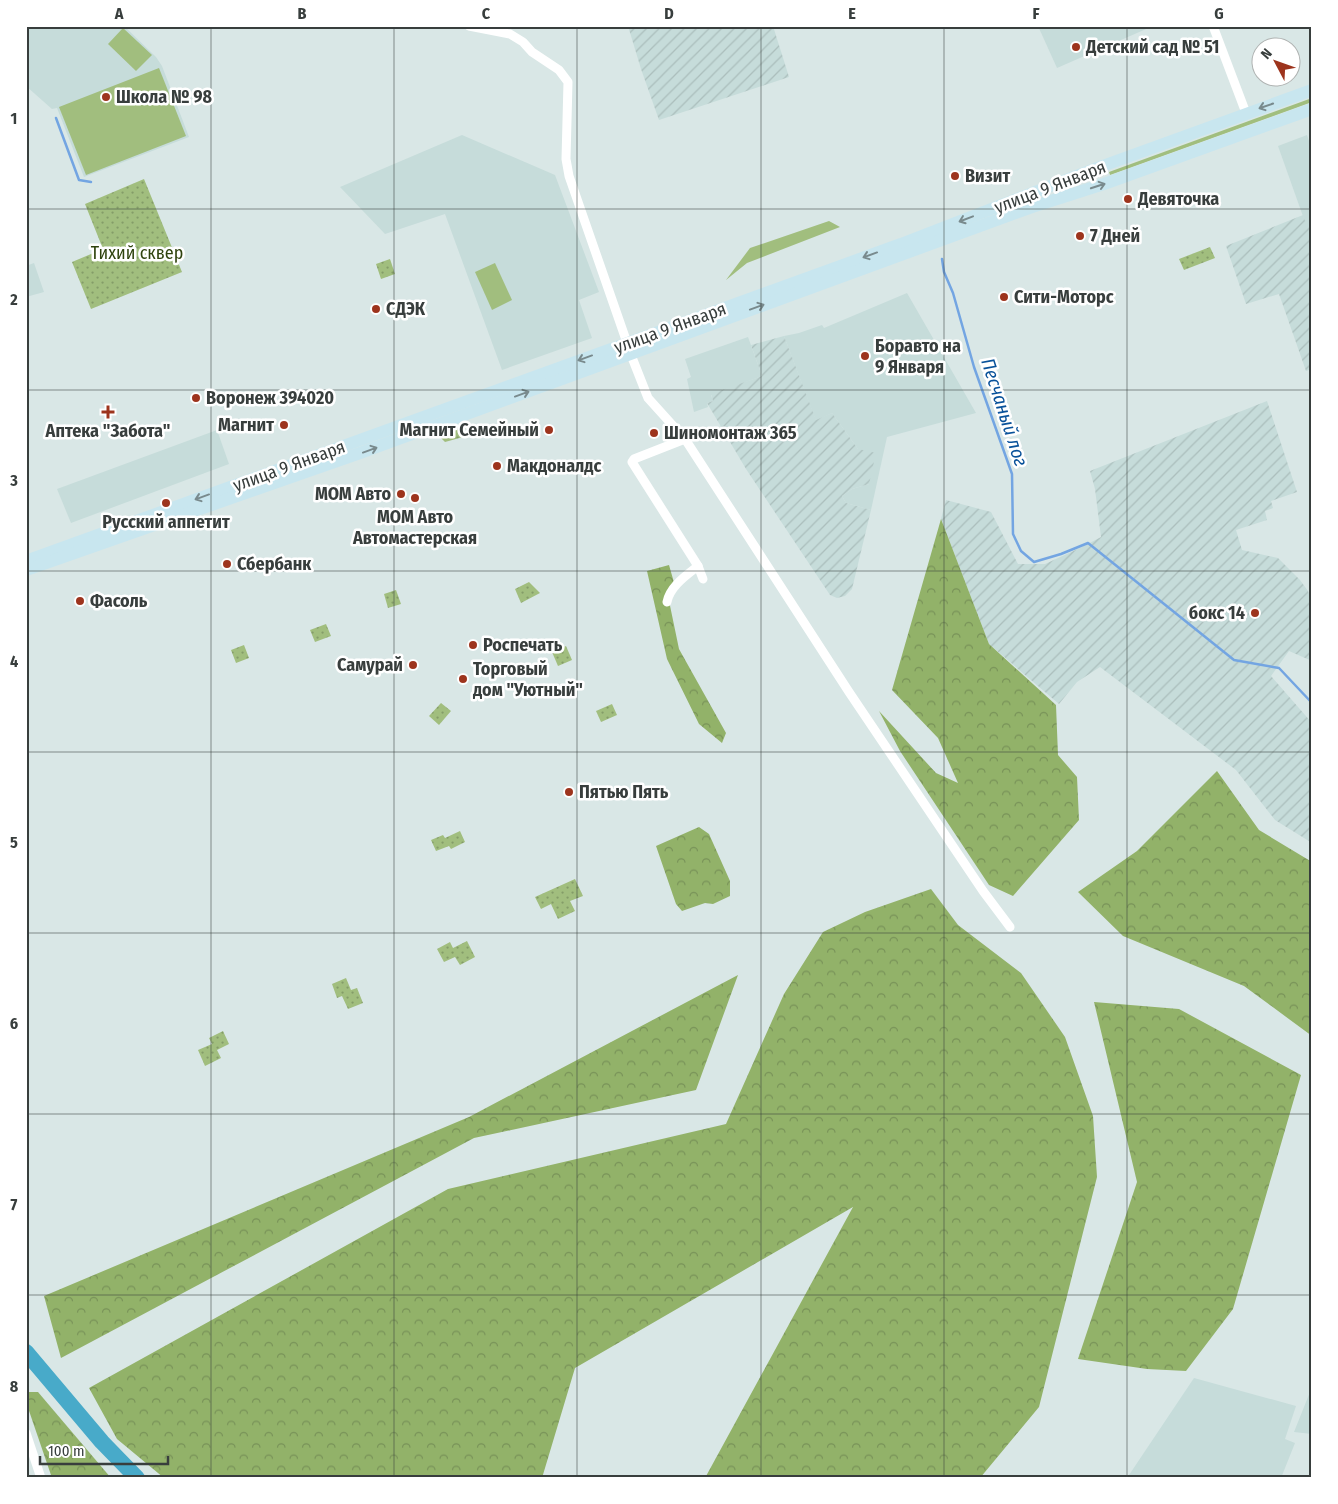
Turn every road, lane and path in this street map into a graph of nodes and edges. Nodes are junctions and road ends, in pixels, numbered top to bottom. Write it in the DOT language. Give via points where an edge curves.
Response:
graph roads {
  1 [pos="469,26"];
  2 [pos="1213,26"];
  3 [pos="1312,90"];
  4 [pos="1312,109"];
  5 [pos="1246,113"];
  6 [pos="721,315"];
  7 [pos="630,348"];
  8 [pos="685,439"];
  9 [pos="26,561"];
  10 [pos="698,566"];
  11 [pos="26,570"];
  12 [pos="703,579"];
  13 [pos="667,602"];
  14 [pos="1010,927"];
  15 [pos="26,1352"];
  16 [pos="26,1433"];
  17 [pos="41,1478"];
  18 [pos="137,1478"];
  1 -- 7 [label="street" via="510,34 559,70 568,82 566,159 569,176"];
  2 -- 5 [label="street"];
  3 -- 5 [label="main road, улица 9 Января, one-way"];
  6 -- 4 [label="main road, улица 9 Января, one-way"];
  5 -- 6 [label="main road, улица 9 Января, one-way"];
  6 -- 7 [label="main road, улица 9 Января"];
  7 -- 8 [label="street" via="648,398"];
  7 -- 9 [label="main road, улица 9 Января, one-way"];
  11 -- 7 [label="main road, улица 9 Января, one-way" via="360,453"];
  8 -- 10 [label="street" via="632,462"];
  8 -- 14 [label="street" via="849,692"];
  10 -- 12 [label="street"];
  10 -- 13 [label="street" via="675,586"];
  15 -- 18 [label="highway"];
  16 -- 17 [label="street"];
}
